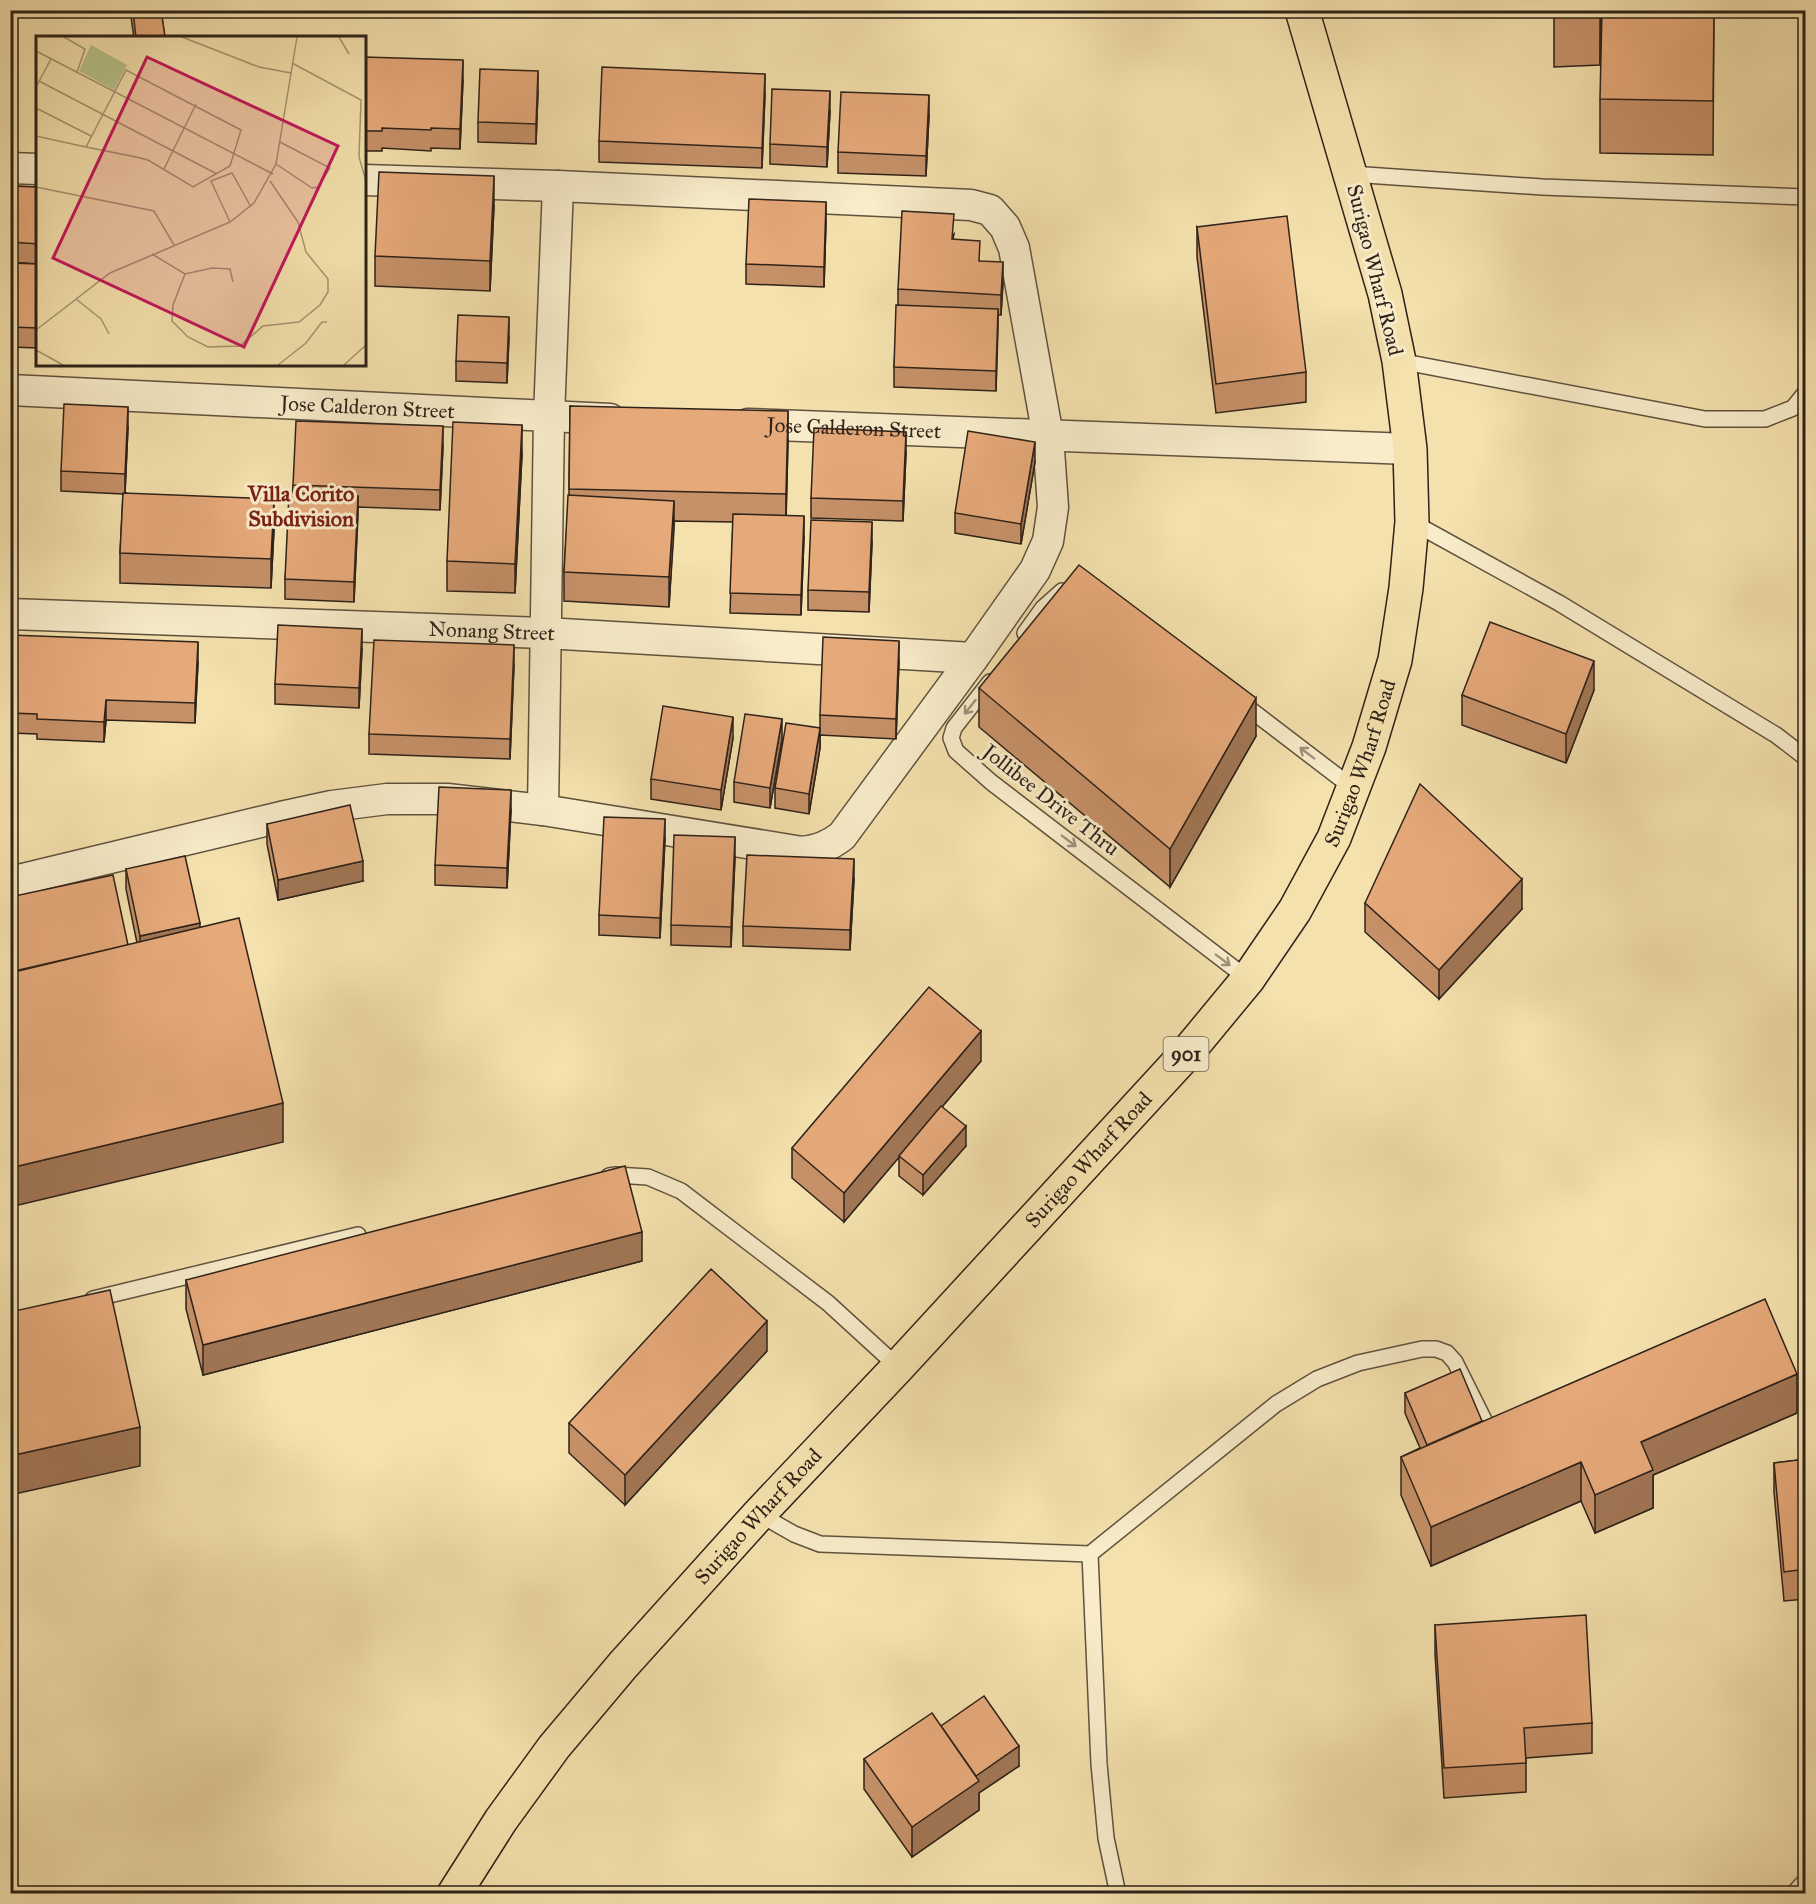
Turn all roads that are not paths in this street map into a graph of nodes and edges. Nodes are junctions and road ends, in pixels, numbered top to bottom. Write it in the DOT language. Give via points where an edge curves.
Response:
graph roads {
  1 [pos="1302,10"];
  2 [pos="10,168"];
  3 [pos="36,169"];
  4 [pos="1351,174"];
  5 [pos="366,180"];
  6 [pos="558,186"];
  7 [pos="1806,196"];
  8 [pos="1399,361"];
  9 [pos="10,390"];
  10 [pos="1806,392"];
  11 [pos="549,417"];
  12 [pos="639,420"];
  13 [pos="718,422"];
  14 [pos="1048,436"];
  15 [pos="1410,449"];
  16 [pos="1412,522"];
  17 [pos="1079,590"];
  18 [pos="10,614"];
  19 [pos="545,633"];
  20 [pos="1017,644"];
  21 [pos="985,665"];
  22 [pos="1223,688"];
  23 [pos="1806,758"];
  24 [pos="1353,788"];
  25 [pos="543,810"];
  26 [pos="10,882"];
  27 [pos="1248,979"];
  28 [pos="595,1179"];
  29 [pos="378,1231"];
  30 [pos="79,1303"];
  31 [pos="898,1367"];
  32 [pos="1493,1438"];
  33 [pos="759,1514"];
  34 [pos="1090,1554"];
  35 [pos="1806,1880"];
  36 [pos="454,1893"];
  37 [pos="1118,1893"];
  38 [pos="1793,1893"];
  1 -- 4 [label="main road, Surigao Wharf Road / 901"];
  2 -- 3 [label="street"];
  4 -- 7 [label="lane" via="1542,187"];
  4 -- 8 [label="main road, Surigao Wharf Road / 901" via="1385,294"];
  5 -- 6 [label="street"];
  6 -- 11 [label="street"];
  6 -- 14 [label="street" via="971,205 990,210 1005,227 1014,248"];
  8 -- 10 [label="lane" via="1705,419 1765,419 1793,408"];
  8 -- 15 [label="main road, Surigao Wharf Road / 901"];
  9 -- 11 [label="street, Jose Calderon Street"];
  11 -- 12 [label="street, Jose Calderon Street"];
  11 -- 19 [label="street"];
  13 -- 14 [label="street, Jose Calderon Street"];
  14 -- 15 [label="street, Jose Calderon Street"];
  14 -- 21 [label="street" via="1053,507 1048,541"];
  15 -- 16 [label="main road, Surigao Wharf Road / 901"];
  16 -- 23 [label="lane" via="1559,603 1776,735"];
  16 -- 24 [label="main road, Surigao Wharf Road / 901" via="1395,660"];
  17 -- 20 [label="lane" via="1060,592"];
  18 -- 19 [label="street, Nonang Street"];
  19 -- 21 [label="street, Nonang Street"];
  19 -- 25 [label="street"];
  21 -- 25 [label="street" via="842,836 816,850 802,852"];
  21 -- 27 [label="lane, Jollibee Drive Thru, one-way" via="954,728 951,738 957,750 991,782"];
  24 -- 22 [label="lane, one-way"];
  24 -- 27 [label="main road, Surigao Wharf Road / 901" via="1334,837 1295,910"];
  25 -- 26 [label="street" via="447,799 387,799 332,806"];
  27 -- 31 [label="main road, Surigao Wharf Road / 901" via="1186,1054"];
  28 -- 31 [label="lane" via="616,1175 648,1178 681,1191 828,1303"];
  29 -- 30 [label="lane"];
  31 -- 33 [label="main road, Surigao Wharf Road / 901"];
  32 -- 34 [label="lane" via="1447,1353 1422,1349 1358,1363 1317,1379 1276,1404"];
  33 -- 34 [label="lane" via="820,1544"];
  33 -- 36 [label="main road, Surigao Wharf Road / 901" via="554,1747"];
  34 -- 37 [label="lane" via="1099,1764 1106,1838"];
  35 -- 38 [label="lane"];
}
